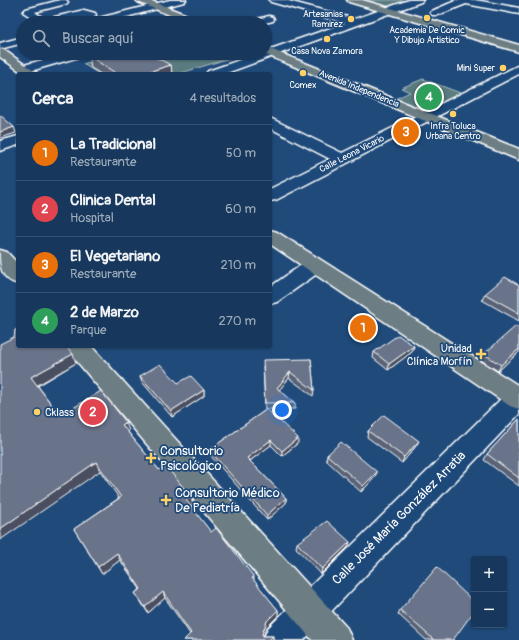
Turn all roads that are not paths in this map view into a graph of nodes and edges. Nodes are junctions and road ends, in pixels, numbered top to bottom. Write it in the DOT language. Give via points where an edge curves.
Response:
graph roads {
  1 [pos="74,0"];
  2 [pos="141,0"];
  3 [pos="181,0"];
  4 [pos="352,0"];
  5 [pos="418,0"];
  6 [pos="462,0"];
  7 [pos="477,0"];
  8 [pos="276,5"];
  9 [pos="156,6"];
  10 [pos="519,9"];
  11 [pos="391,11"];
  12 [pos="435,13"];
  13 [pos="33,16"];
  14 [pos="67,16"];
  15 [pos="92,16"];
  16 [pos="118,16"];
  17 [pos="180,16"];
  18 [pos="299,18"];
  19 [pos="357,23"];
  20 [pos="321,25"];
  21 [pos="336,31"];
  22 [pos="16,42"];
  23 [pos="0,46"];
  24 [pos="519,49"];
  25 [pos="272,51"];
  26 [pos="0,52"];
  27 [pos="272,53"];
  28 [pos="61,60"];
  29 [pos="248,60"];
  30 [pos="519,69"];
  31 [pos="28,71"];
  32 [pos="217,72"];
  33 [pos="495,81"];
  34 [pos="513,87"];
  35 [pos="426,116"];
  36 [pos="272,123"];
  37 [pos="16,141"];
  38 [pos="0,146"];
  39 [pos="519,155"];
  40 [pos="341,159"];
  41 [pos="272,195"];
  42 [pos="272,237"];
  43 [pos="0,256"];
  44 [pos="314,266"];
  45 [pos="16,275"];
  46 [pos="272,296"];
  47 [pos="79,348"];
  48 [pos="519,398"];
  49 [pos="309,610"];
  50 [pos="280,640"];
  51 [pos="335,640"];
  1 -- 13 [label="street" via="29,11"];
  2 -- 9 [label="main road"];
  3 -- 9 [label="street"];
  4 -- 11 [label="main road"];
  5 -- 11 [label="street"];
  6 -- 10 [label="street"];
  6 -- 12 [label="street"];
  7 -- 10 [label="street"];
  8 -- 18 [label="street"];
  8 -- 19 [label="street"];
  9 -- 16 [label="street"];
  9 -- 17 [label="main road"];
  11 -- 19 [label="street"];
  11 -- 24 [label="main road"];
  14 -- 15 [label="street" via="84,13"];
  19 -- 21 [label="street"];
  20 -- 21 [label="street"];
  21 -- 25 [label="street"];
  22 -- 23 [label="street"];
  26 -- 31 [label="main road"];
  27 -- 35 [label="main road, Avenida Independencia"];
  28 -- 31 [label="street"];
  29 -- 32 [label="street"];
  30 -- 33 [label="street, Calle Leona Vicario"];
  33 -- 34 [label="street"];
  33 -- 35 [label="street, Calle Leona Vicario"];
  35 -- 39 [label="main road, Avenida Independencia"];
  35 -- 40 [label="street, Calle Leona Vicario"];
  36 -- 40 [label="street"];
  37 -- 38 [label="street"];
  40 -- 41 [label="street, Calle Leona Vicario"];
  42 -- 44 [label="main road"];
  43 -- 45 [label="main road"];
  44 -- 46 [label="street"];
  44 -- 48 [label="main road"];
  47 -- 49 [label="main road"];
  48 -- 49 [label="street, Calle José María González Arratia"];
  49 -- 50 [label="street, Calle José María González Arratia"];
  49 -- 51 [label="main road"];
}
